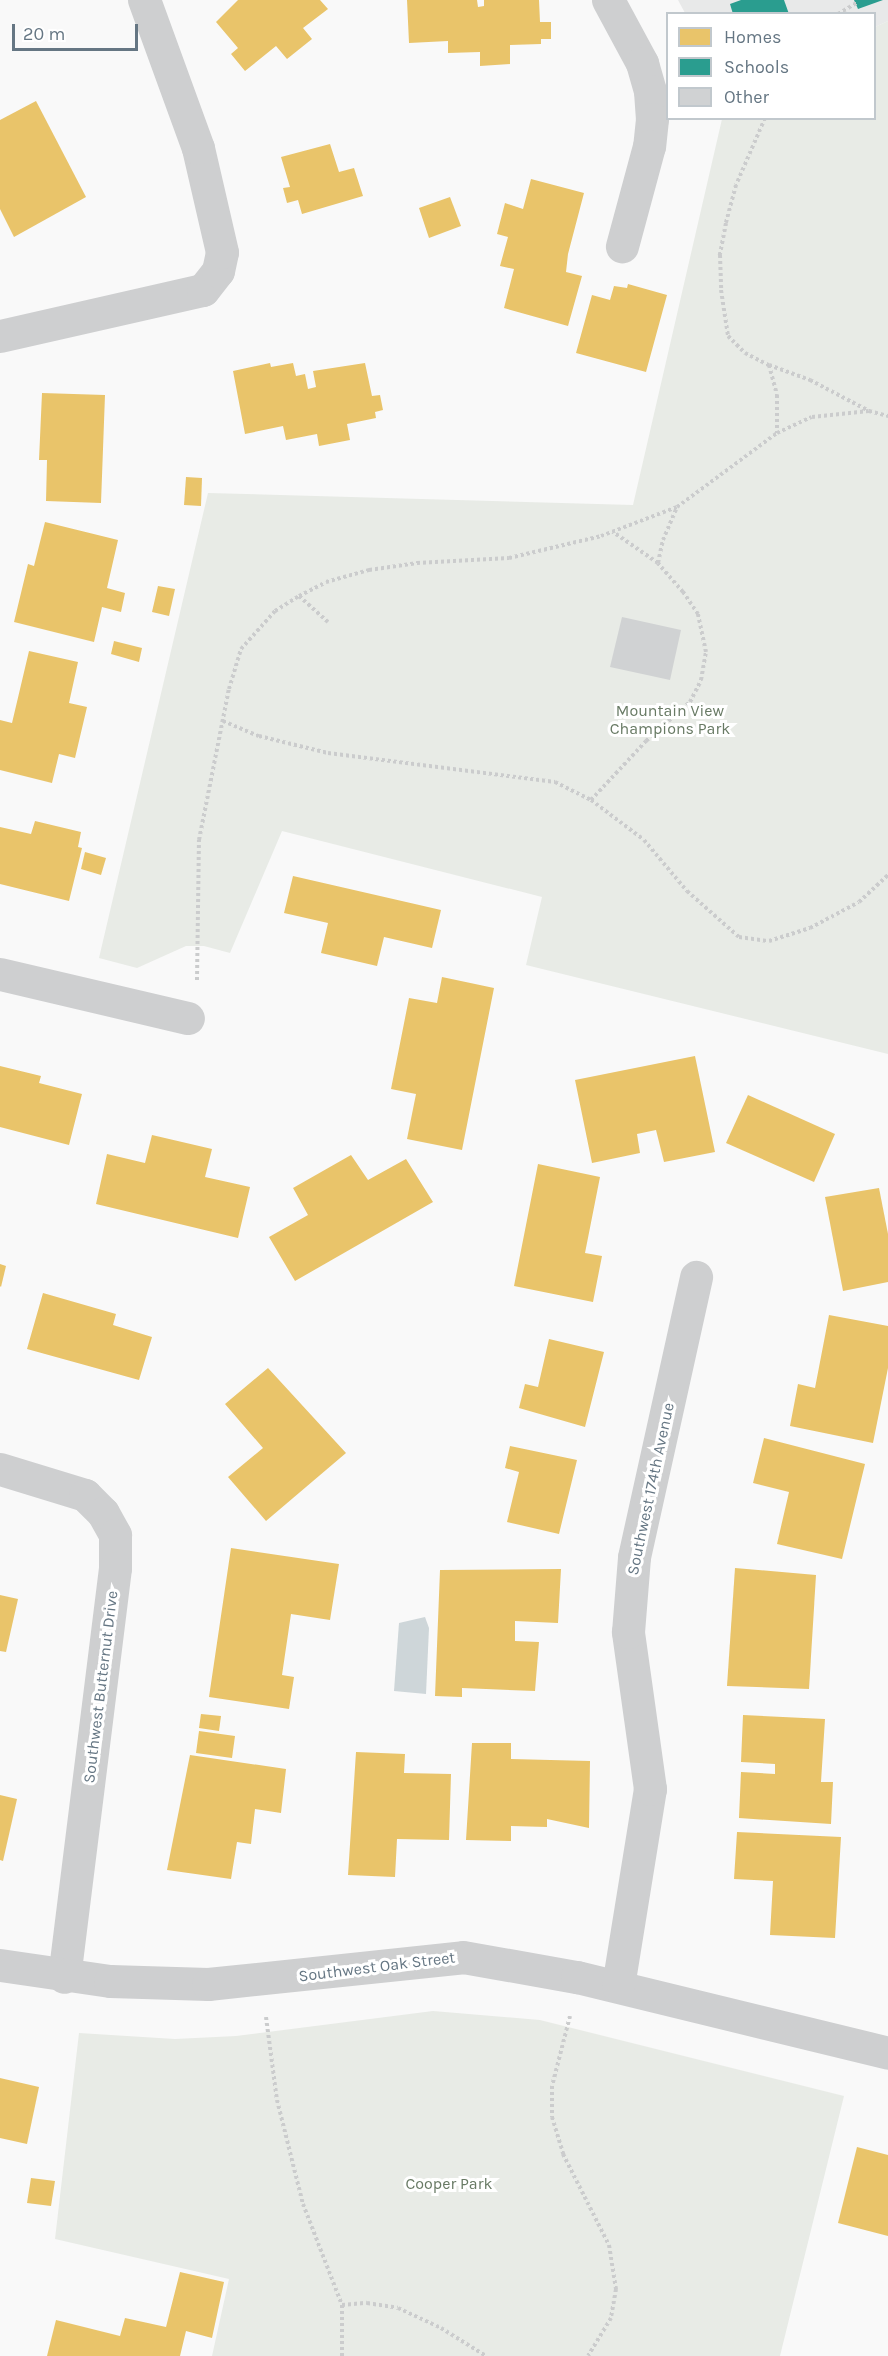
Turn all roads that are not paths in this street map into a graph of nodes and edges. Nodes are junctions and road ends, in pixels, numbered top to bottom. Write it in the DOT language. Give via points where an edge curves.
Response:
graph roads {
  1 [pos="144,0"];
  2 [pos="608,0"];
  3 [pos="622,246"];
  4 [pos="0,336"];
  5 [pos="0,974"];
  6 [pos="188,1018"];
  7 [pos="696,1277"];
  8 [pos="0,1469"];
  9 [pos="0,1965"];
  10 [pos="64,1977"];
  11 [pos="618,1986"];
  12 [pos="888,2053"];
  1 -- 4 [label="street" via="198,148 222,252 218,272 203,290"];
  2 -- 3 [label="street" via="642,63 652,119 650,146"];
  5 -- 6 [label="street"];
  7 -- 11 [label="street, Southwest 174th Avenue" via="634,1557 628,1632 650,1788"];
  8 -- 10 [label="street, Southwest Butternut Drive" via="85,1495 103,1514 114,1535 116,1568"];
  9 -- 10 [label="street, Southwest Oak Street"];
  10 -- 11 [label="street, Southwest Oak Street" via="156,1984 260,1981 430,1958 463,1958"];
  11 -- 12 [label="street, Southwest Oak Street"];
}
